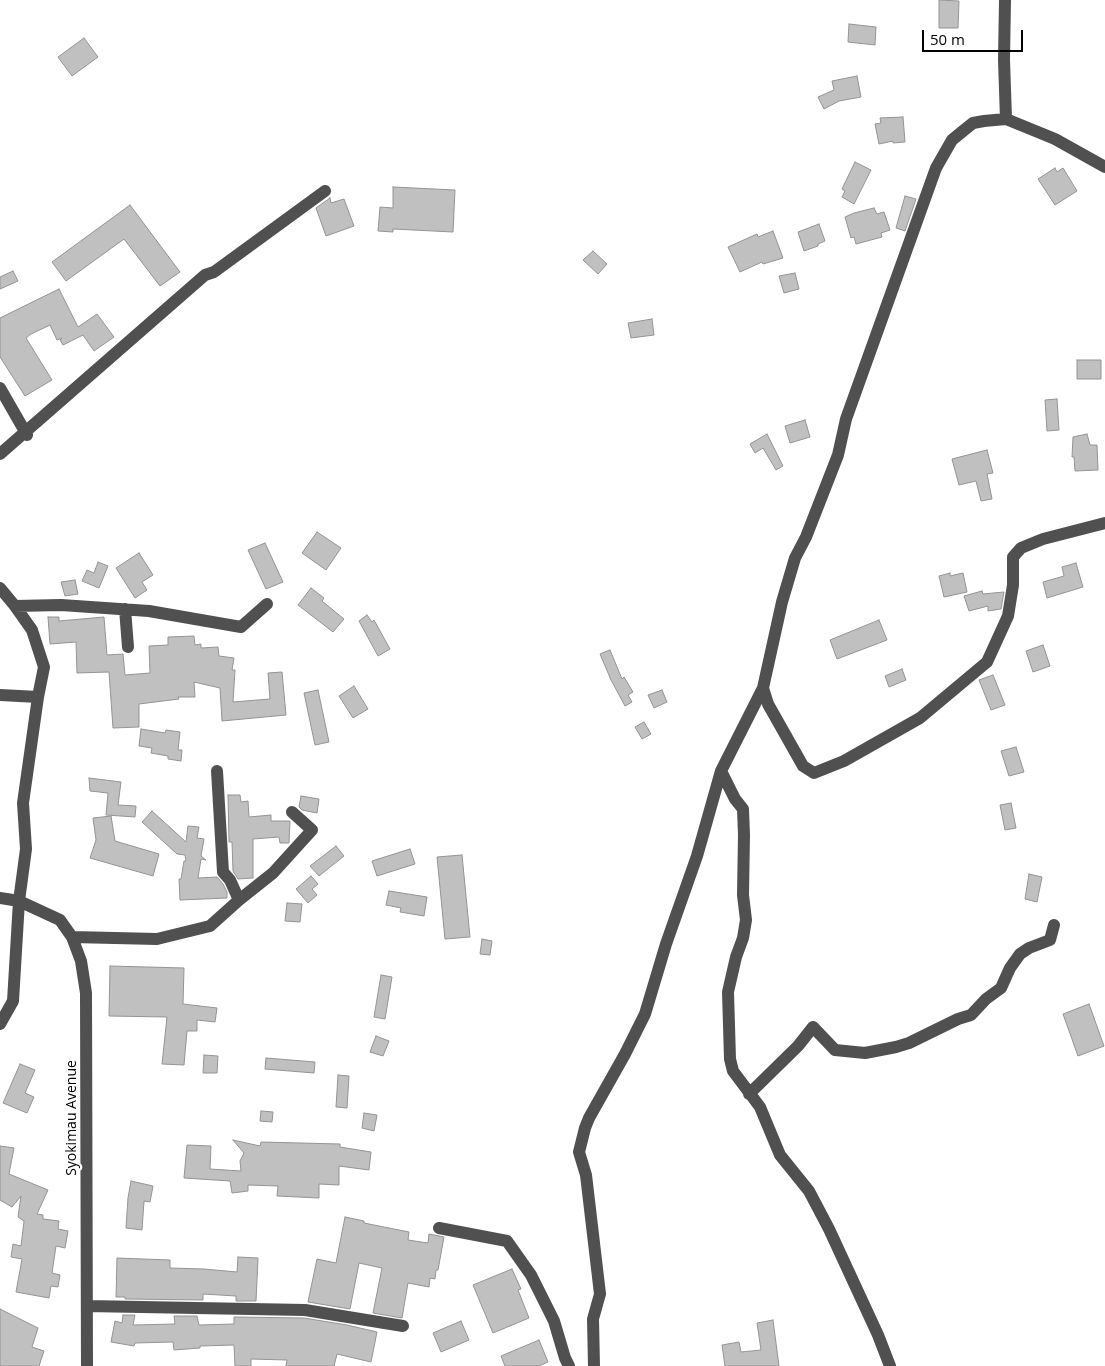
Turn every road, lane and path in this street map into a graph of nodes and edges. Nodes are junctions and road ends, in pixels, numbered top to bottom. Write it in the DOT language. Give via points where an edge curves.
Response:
graph roads {
  1 [pos="1006,0"];
  2 [pos="1006,119"];
  3 [pos="1105,167"];
  4 [pos="325,191"];
  5 [pos="0,388"];
  6 [pos="26,434"];
  7 [pos="0,454"];
  8 [pos="1105,523"];
  9 [pos="0,588"];
  10 [pos="267,604"];
  11 [pos="15,606"];
  12 [pos="125,609"];
  13 [pos="128,647"];
  14 [pos="763,688"];
  15 [pos="0,695"];
  16 [pos="38,697"];
  17 [pos="217,771"];
  18 [pos="721,771"];
  19 [pos="292,812"];
  20 [pos="0,898"];
  21 [pos="239,900"];
  22 [pos="19,901"];
  23 [pos="1054,925"];
  24 [pos="72,938"];
  25 [pos="0,1024"];
  26 [pos="749,1094"];
  27 [pos="440,1228"];
  28 [pos="87,1306"];
  29 [pos="403,1326"];
  30 [pos="87,1366"];
  31 [pos="569,1366"];
  32 [pos="594,1366"];
  33 [pos="890,1366"];
  1 -- 2 [label="street"];
  2 -- 3 [label="street" via="1055,139"];
  2 -- 14 [label="street" via="973,123 949,145 936,168 846,420 838,456 795,558"];
  4 -- 6 [label="street" via="214,272 205,275"];
  5 -- 6 [label="street"];
  6 -- 7 [label="street"];
  8 -- 14 [label="street" via="1021,548 1013,557 1008,616 987,662 920,718 844,761 814,774 803,766 768,704"];
  9 -- 11 [label="street"];
  10 -- 12 [label="street" via="241,627 149,610"];
  11 -- 12 [label="street"];
  11 -- 16 [label="street" via="32,630 44,667"];
  12 -- 13 [label="street"];
  14 -- 18 [label="street"];
  15 -- 16 [label="street"];
  16 -- 22 [label="street" via="24,802 26,849"];
  17 -- 21 [label="street" via="223,872"];
  18 -- 26 [label="street" via="743,809 746,920 728,992 730,1059 733,1071"];
  18 -- 32 [label="street" via="645,1014 589,1118 579,1152 586,1175 600,1294 594,1319"];
  19 -- 21 [label="street" via="312,830 273,873"];
  20 -- 22 [label="street, Syokimau Avenue"];
  21 -- 24 [label="street" via="210,926 157,939"];
  22 -- 24 [label="street, Syokimau Avenue" via="60,920"];
  22 -- 25 [label="street" via="12,1001"];
  23 -- 26 [label="street" via="1050,940 1020,954 1001,988 971,1015 909,1043 865,1052 835,1050 813,1028"];
  24 -- 28 [label="street, Syokimau Avenue" via="81,961 86,993"];
  26 -- 33 [label="street" via="760,1107 780,1155 809,1191 830,1229"];
  27 -- 31 [label="street" via="507,1241 531,1275 554,1321"];
  28 -- 29 [label="street" via="305,1310"];
  28 -- 30 [label="street, Syokimau Avenue"];
}
